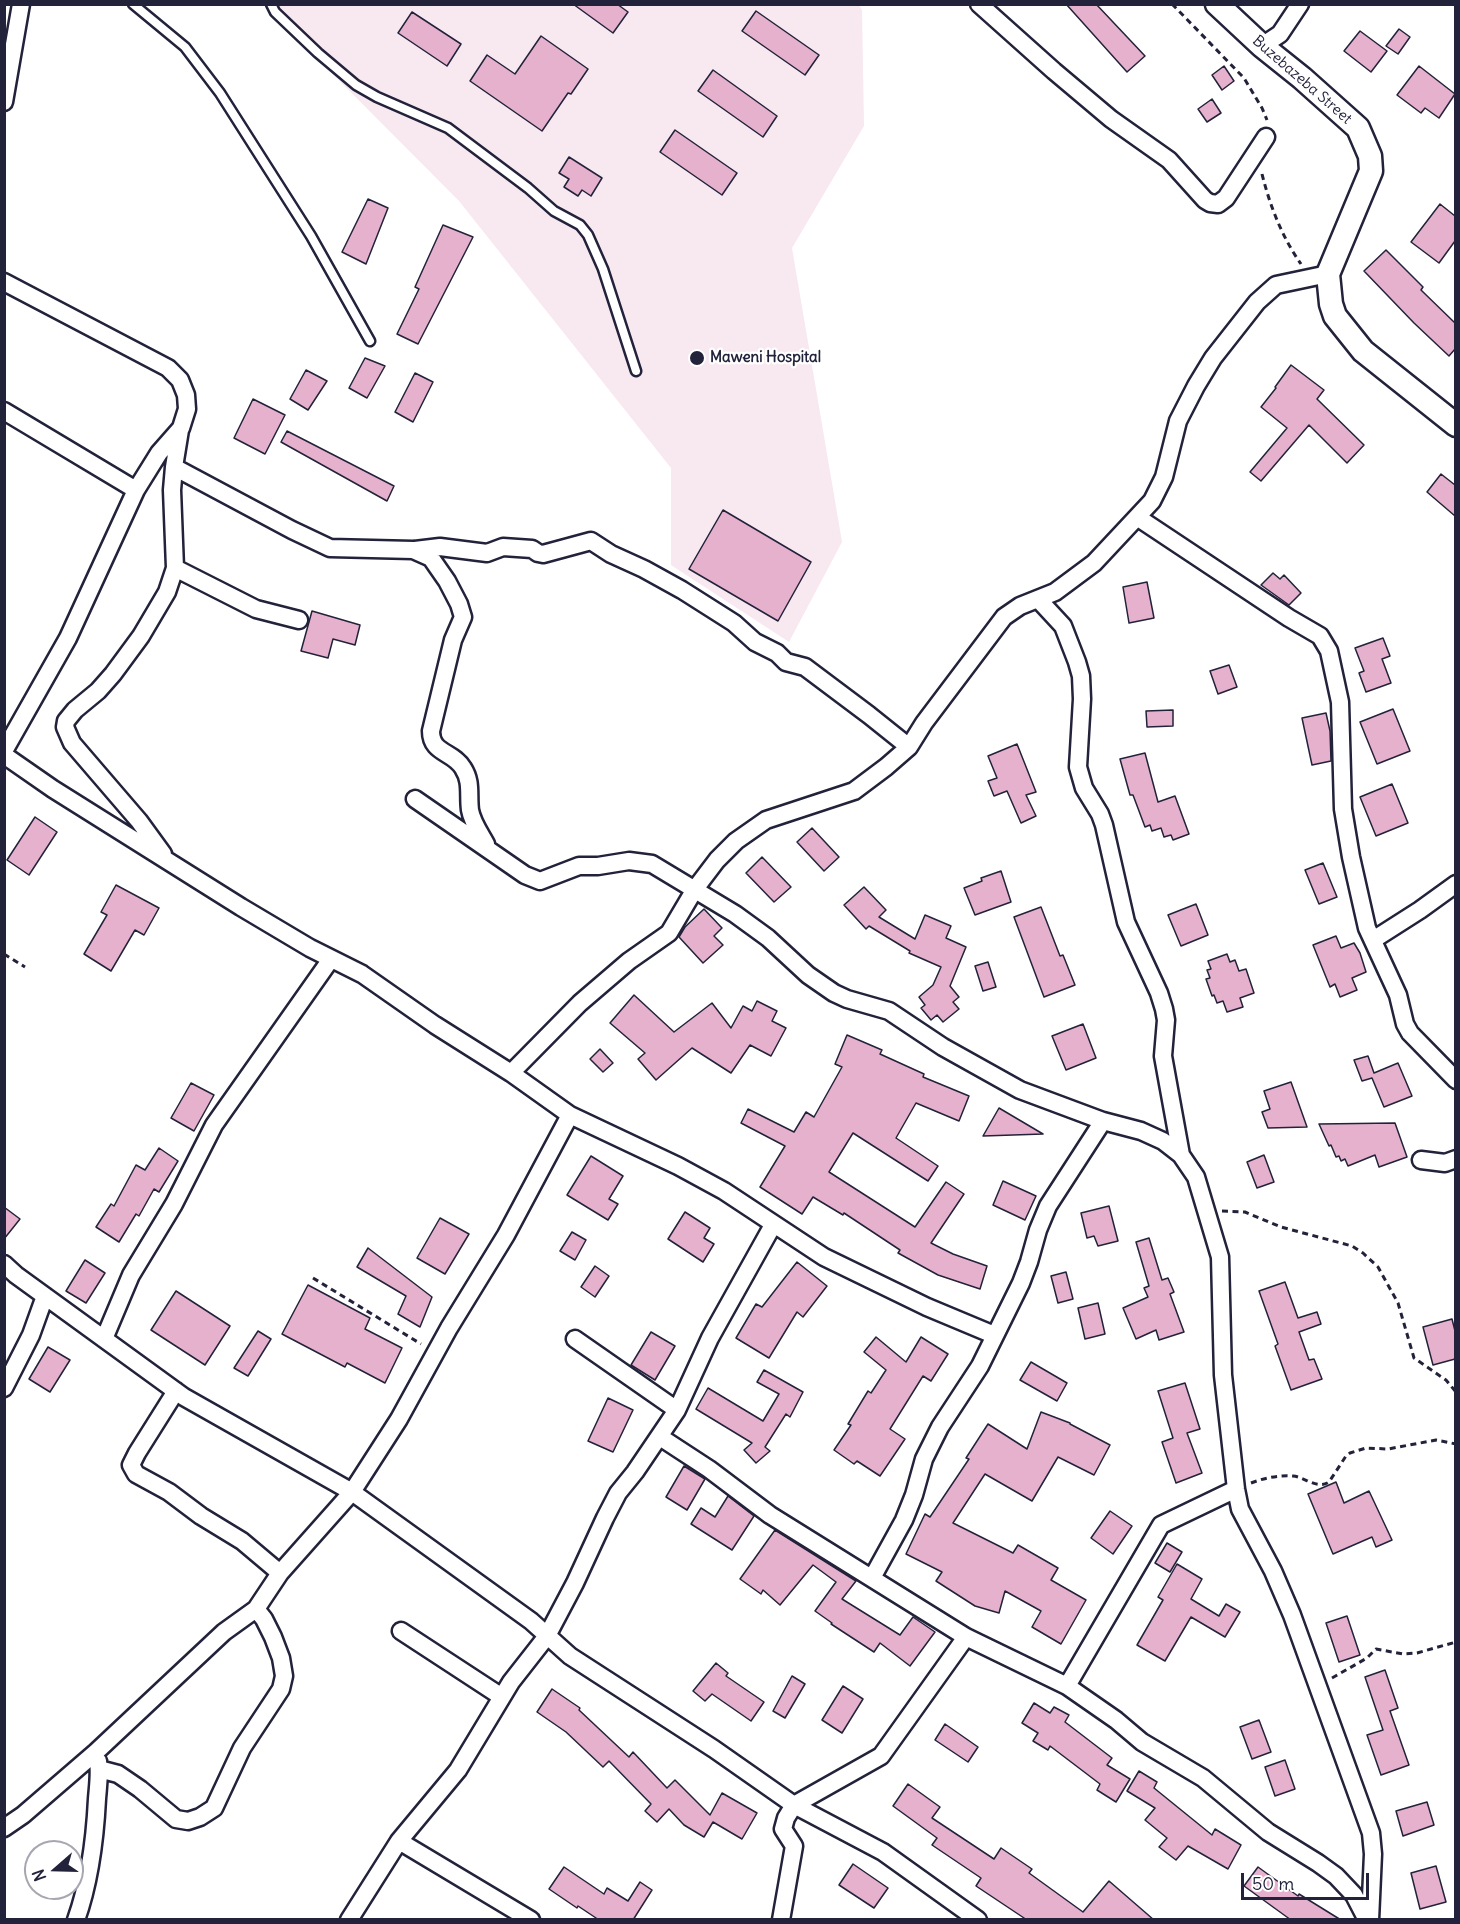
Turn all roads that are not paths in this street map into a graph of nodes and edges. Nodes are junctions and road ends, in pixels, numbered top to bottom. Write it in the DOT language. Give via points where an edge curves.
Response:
graph roads {
  1 [pos="21,4"];
  2 [pos="133,4"];
  3 [pos="271,4"];
  4 [pos="980,4"];
  5 [pos="1217,4"];
  6 [pos="1300,4"];
  7 [pos="1262,46"];
  8 [pos="4,102"];
  9 [pos="1266,137"];
  10 [pos="1328,274"];
  11 [pos="4,282"];
  12 [pos="370,341"];
  13 [pos="636,371"];
  14 [pos="4,411"];
  15 [pos="1455,425"];
  16 [pos="181,428"];
  17 [pos="174,467"];
  18 [pos="136,490"];
  19 [pos="1137,517"];
  20 [pos="413,550"];
  21 [pos="175,568"];
  22 [pos="1038,599"];
  23 [pos="299,620"];
  24 [pos="909,747"];
  25 [pos="4,753"];
  26 [pos="416,799"];
  27 [pos="490,849"];
  28 [pos="169,862"];
  29 [pos="1455,884"];
  30 [pos="695,889"];
  31 [pos="1373,940"];
  32 [pos="331,959"];
  33 [pos="511,1073"];
  34 [pos="1455,1080"];
  35 [pos="570,1115"];
  36 [pos="1103,1121"];
  37 [pos="1181,1155"];
  38 [pos="1421,1160"];
  39 [pos="1455,1160"];
  40 [pos="773,1225"];
  41 [pos="4,1264"];
  42 [pos="45,1296"];
  43 [pos="994,1335"];
  44 [pos="104,1339"];
  45 [pos="575,1339"];
  46 [pos="4,1388"];
  47 [pos="176,1391"];
  48 [pos="677,1410"];
  49 [pos="660,1437"];
  50 [pos="1236,1489"];
  51 [pos="352,1492"];
  52 [pos="280,1573"];
  53 [pos="872,1578"];
  54 [pos="256,1609"];
  55 [pos="401,1631"];
  56 [pos="547,1635"];
  57 [pos="966,1637"];
  58 [pos="1067,1686"];
  59 [pos="502,1697"];
  60 [pos="96,1752"];
  61 [pos="99,1769"];
  62 [pos="794,1805"];
  63 [pos="4,1828"];
  64 [pos="399,1841"];
  65 [pos="76,1920"];
  66 [pos="349,1920"];
  67 [pos="531,1920"];
  68 [pos="782,1920"];
  69 [pos="978,1920"];
  70 [pos="1368,1920"];
  1 -- 8 [label="street"];
  2 -- 12 [label="lane" via="185,47 220,93 312,236"];
  3 -- 13 [label="lane" via="318,53 357,85 448,128 554,211 580,225 603,269"];
  4 -- 9 [label="street" via="1111,119 1169,160 1210,203 1218,204 1226,198"];
  5 -- 7 [label="street, Buzebazeba Street"];
  6 -- 7 [label="street" via="1280,34"];
  7 -- 10 [label="street, Buzebazeba Street" via="1358,128 1370,156 1371,171"];
  10 -- 15 [label="street, Buzebazeba Street" via="1335,316 1363,351"];
  10 -- 19 [label="street" via="1270,289 1220,349 1179,421 1159,490"];
  11 -- 16 [label="street" via="168,368 180,380 186,394 187,409"];
  14 -- 18 [label="street"];
  16 -- 17 [label="street"];
  16 -- 18 [label="street" via="159,453"];
  17 -- 20 [label="street" via="330,548"];
  17 -- 21 [label="street"];
  18 -- 25 [label="street" via="68,638"];
  19 -- 22 [label="street" via="1094,563 1055,592"];
  19 -- 31 [label="street" via="1323,640 1340,702 1343,809 1351,857"];
  20 -- 24 [label="street" via="440,547 487,553 504,547 543,554 591,541 699,601 734,623 754,642 777,652 786,663 805,667"];
  20 -- 27 [label="street" via="431,558 463,616 453,640 431,739 461,764 468,776 470,809"];
  21 -- 23 [label="street" via="256,609"];
  21 -- 28 [label="street" via="167,592 141,636 98,691 75,710 65,727 72,743"];
  22 -- 24 [label="street" via="1004,617"];
  22 -- 37 [label="street" via="1063,626 1081,676 1078,767 1084,788 1104,825 1126,922 1162,1001 1166,1020 1163,1056"];
  24 -- 30 [label="street" via="854,790 766,820 736,841"];
  25 -- 28 [label="street" via="52,789"];
  26 -- 27 [label="street"];
  27 -- 30 [label="street" via="525,875 540,881 570,868 629,861 652,864"];
  28 -- 32 [label="street"];
  29 -- 31 [label="street"];
  30 -- 33 [label="street" via="669,933 628,961 580,1003"];
  30 -- 36 [label="street" via="768,938 834,993 889,1011 1020,1090"];
  31 -- 34 [label="street" via="1410,1033"];
  32 -- 33 [label="street" via="362,974"];
  32 -- 44 [label="street" via="214,1125 174,1204 131,1275"];
  33 -- 35 [label="street"];
  35 -- 40 [label="street" via="724,1191"];
  35 -- 51 [label="street" via="506,1234"];
  36 -- 37 [label="street" via="1152,1136"];
  36 -- 43 [label="street" via="1048,1206 1021,1283"];
  37 -- 50 [label="street" via="1196,1177 1220,1257 1223,1375"];
  38 -- 39 [label="street"];
  40 -- 43 [label="street" via="824,1257"];
  40 -- 48 [label="street" via="710,1338"];
  41 -- 42 [label="street"];
  42 -- 44 [label="street"];
  42 -- 46 [label="street" via="31,1335"];
  43 -- 53 [label="street" via="980,1366 940,1427 924,1459 904,1520"];
  44 -- 47 [label="street"];
  45 -- 48 [label="street"];
  47 -- 51 [label="street"];
  47 -- 52 [label="street" via="136,1454 133,1470 242,1541"];
  48 -- 49 [label="street"];
  49 -- 53 [label="street" via="770,1515"];
  49 -- 56 [label="street" via="618,1493"];
  50 -- 58 [label="street" via="1161,1525"];
  50 -- 70 [label="street" via="1240,1509 1292,1615 1371,1833"];
  51 -- 52 [label="street"];
  51 -- 56 [label="street"];
  52 -- 54 [label="street"];
  53 -- 57 [label="street"];
  54 -- 60 [label="street" via="224,1632"];
  54 -- 61 [label="street" via="273,1637 284,1676 280,1689 242,1748 214,1808 188,1821 176,1819 117,1774"];
  55 -- 59 [label="street"];
  56 -- 59 [label="street"];
  56 -- 62 [label="street" via="570,1656"];
  57 -- 58 [label="street"];
  57 -- 62 [label="street" via="881,1756"];
  58 -- 70 [label="street" via="1142,1742 1203,1778 1268,1832 1336,1876"];
  59 -- 64 [label="street" via="458,1770"];
  60 -- 61 [label="street"];
  60 -- 63 [label="street"];
  61 -- 65 [label="street" via="85,1895"];
  62 -- 68 [label="street" via="783,1829 794,1846"];
  62 -- 69 [label="street" via="883,1852"];
  64 -- 66 [label="street"];
  64 -- 67 [label="street"];
}
